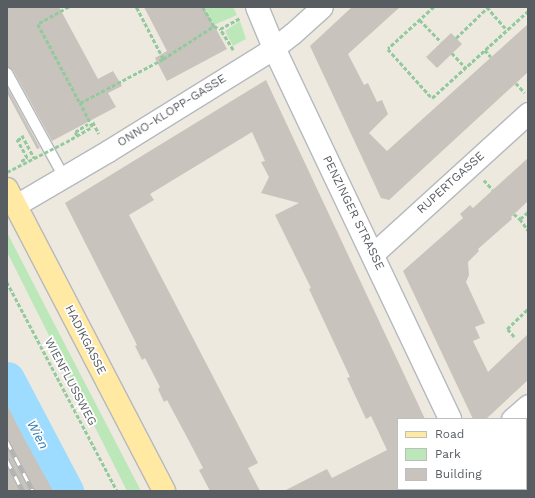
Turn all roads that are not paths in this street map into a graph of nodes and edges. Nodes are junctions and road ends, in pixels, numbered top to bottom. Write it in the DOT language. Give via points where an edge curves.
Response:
graph roads {
  1 [pos="322,7"];
  2 [pos="258,8"];
  3 [pos="274,48"];
  4 [pos="7,73"];
  5 [pos="528,113"];
  6 [pos="64,177"];
  7 [pos="11,197"];
  8 [pos="373,254"];
  9 [pos="528,405"];
  10 [pos="450,418"];
  11 [pos="513,418"];
  12 [pos="164,491"];
  1 -- 3 [label="street, ONNO-KLOPP-GASSE"];
  2 -- 3 [label="street, PENZINGER STRASSE"];
  3 -- 6 [label="street, ONNO-KLOPP-GASSE"];
  3 -- 8 [label="street, PENZINGER STRASSE"];
  4 -- 6 [label="lane"];
  5 -- 8 [label="street, RUPERTGASSE"];
  6 -- 7 [label="street, ONNO-KLOPP-GASSE"];
  7 -- 12 [label="main road, HADIKGASSE"];
  8 -- 10 [label="street, PENZINGER STRASSE"];
  9 -- 11 [label="street"];
}
